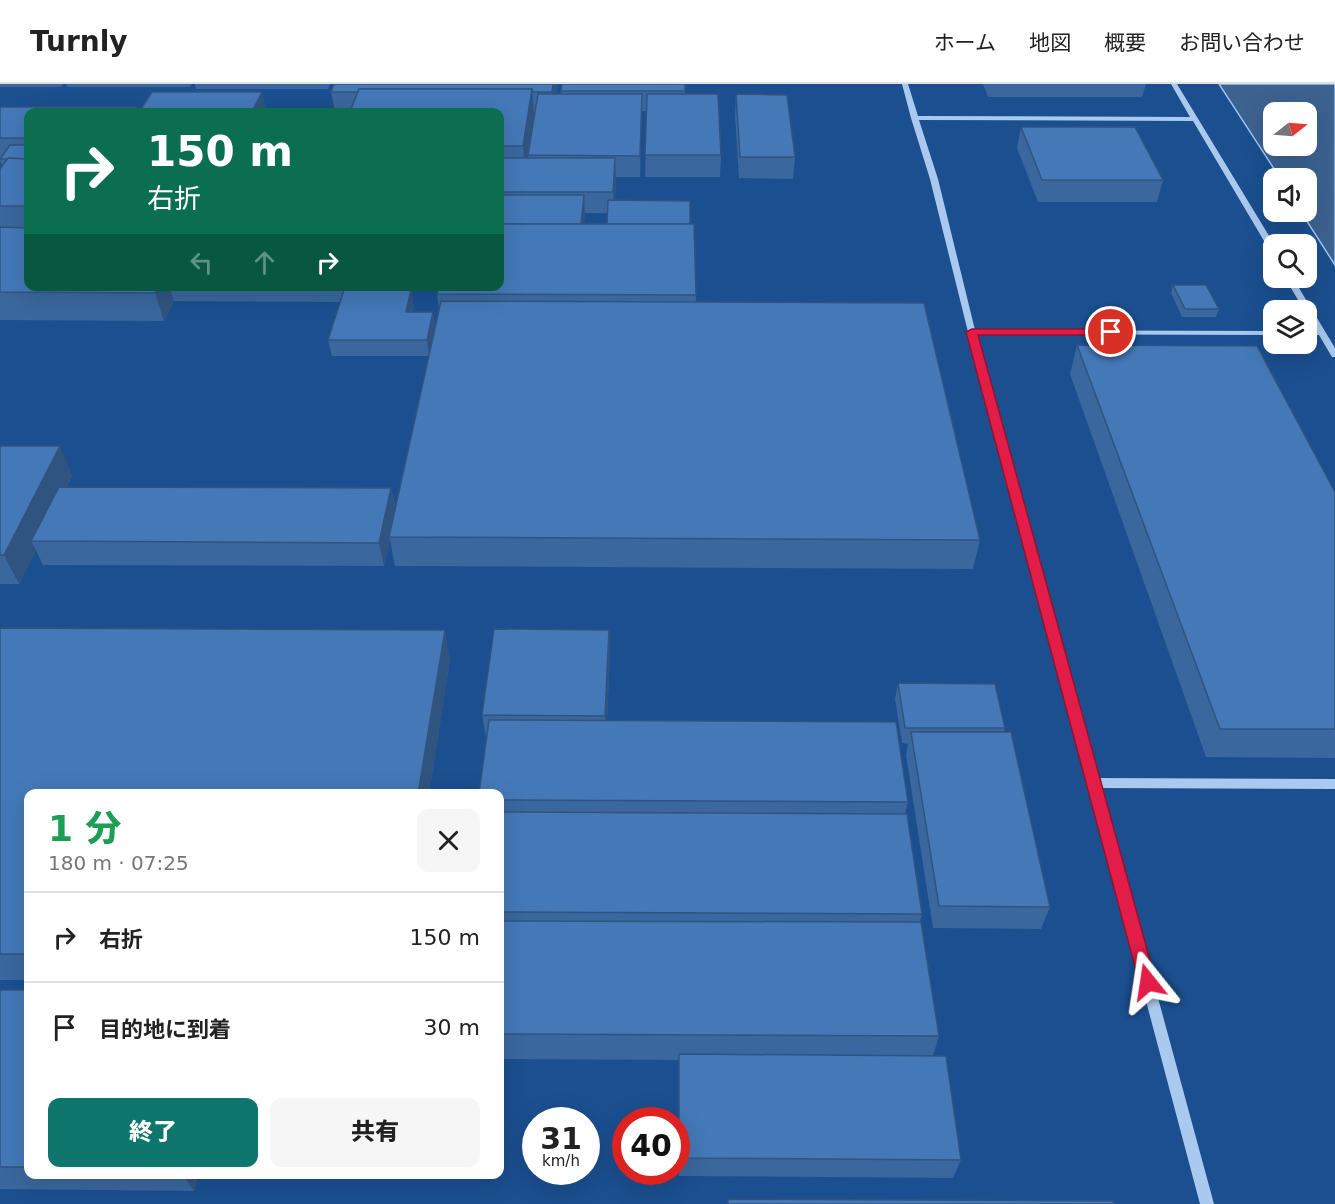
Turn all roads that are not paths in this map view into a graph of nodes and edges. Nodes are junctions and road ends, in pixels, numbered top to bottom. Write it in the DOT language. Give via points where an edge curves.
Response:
graph roads {
  1 [pos="905,84"];
  2 [pos="1174,84"];
  3 [pos="914,118"];
  4 [pos="1195,119"];
  5 [pos="1264,234"];
  6 [pos="1295,288"];
  7 [pos="972,332"];
  8 [pos="1263,333"];
  9 [pos="1317,333"];
  10 [pos="1322,333"];
  11 [pos="1335,355"];
  12 [pos="1094,783"];
  13 [pos="1335,784"];
  14 [pos="1208,1204"];
  1 -- 3 [label="street"];
  2 -- 4 [label="street"];
  3 -- 4 [label="street"];
  3 -- 7 [label="street" via="934,179"];
  4 -- 5 [label="street"];
  6 -- 10 [label="street"];
  7 -- 8 [label="street"];
  7 -- 12 [label="street"];
  9 -- 10 [label="street"];
  10 -- 11 [label="street"];
  12 -- 13 [label="street"];
  12 -- 14 [label="street"];
}
